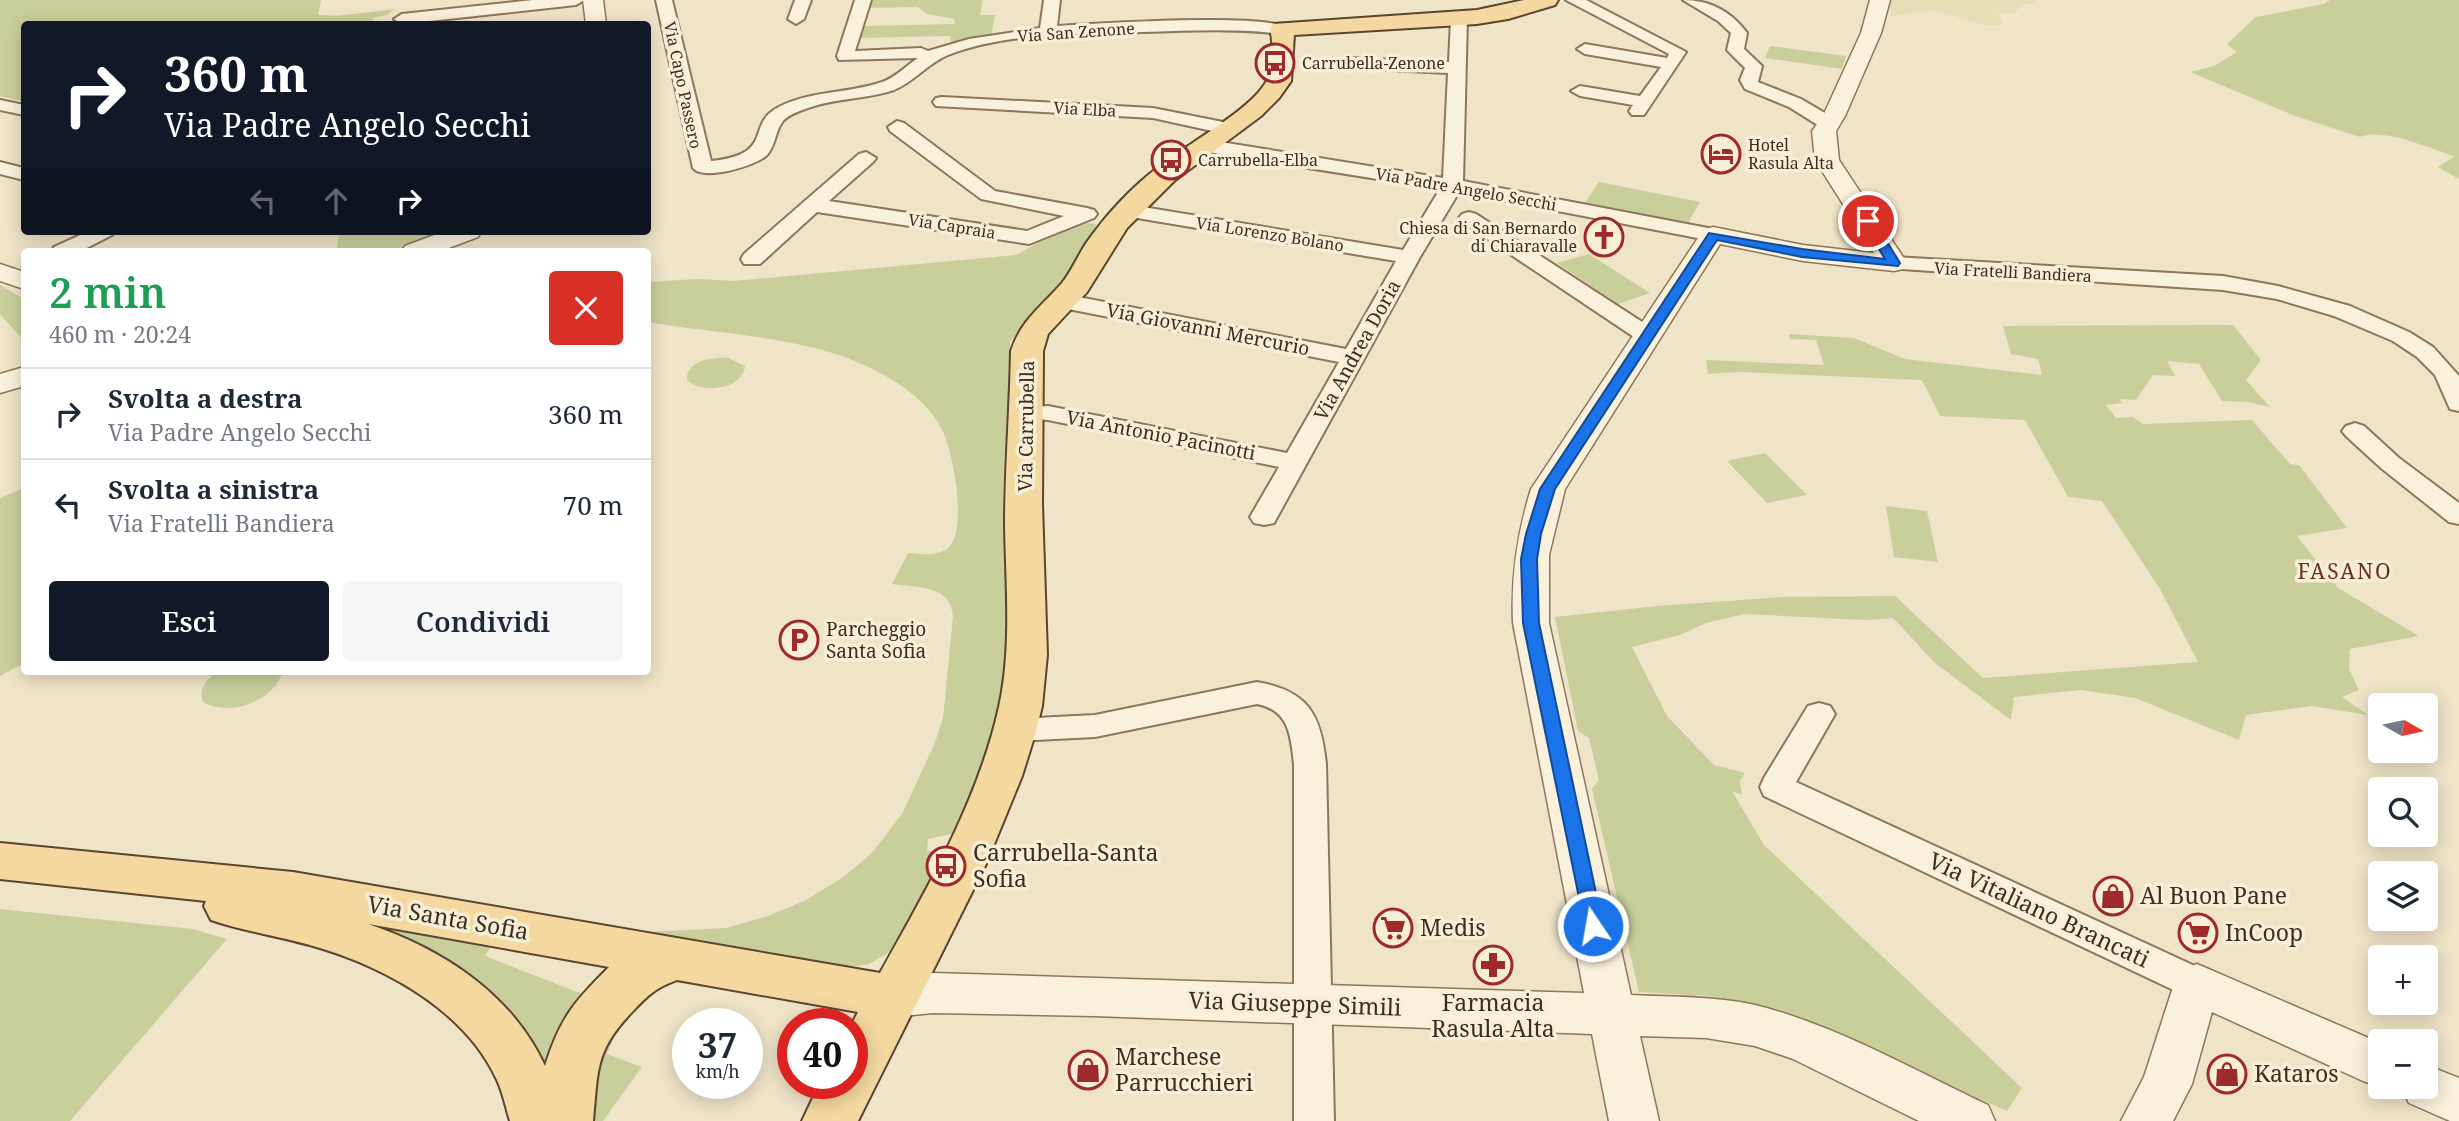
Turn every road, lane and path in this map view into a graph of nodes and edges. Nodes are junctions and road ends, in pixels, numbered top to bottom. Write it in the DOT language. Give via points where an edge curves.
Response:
graph roads {
  1 [pos="405,0"];
  2 [pos="575,0"];
  3 [pos="593,0"];
  4 [pos="664,0"];
  5 [pos="803,0"];
  6 [pos="863,0"];
  7 [pos="1052,0"];
  8 [pos="1547,0"];
  9 [pos="1574,0"];
  10 [pos="1691,0"];
  11 [pos="1880,0"];
  12 [pos="549,1"];
  13 [pos="527,5"];
  14 [pos="796,19"];
  15 [pos="1459,19"];
  16 [pos="398,21"];
  17 [pos="406,21"];
  18 [pos="528,21"];
  19 [pos="550,21"];
  20 [pos="578,21"];
  21 [pos="596,21"];
  22 [pos="1282,29"];
  23 [pos="1048,30"];
  24 [pos="1585,49"];
  25 [pos="921,53"];
  26 [pos="1349,63"];
  27 [pos="1672,64"];
  28 [pos="1459,68"];
  29 [pos="1580,91"];
  30 [pos="942,102"];
  31 [pos="0,105"];
  32 [pos="21,109"];
  33 [pos="1828,123"];
  34 [pos="897,127"];
  35 [pos="1214,136"];
  36 [pos="866,158"];
  37 [pos="0,168"];
  38 [pos="703,168"];
  39 [pos="21,173"];
  40 [pos="1453,185"];
  41 [pos="1484,190"];
  42 [pos="813,205"];
  43 [pos="1437,213"];
  44 [pos="1112,216"];
  45 [pos="1469,218"];
  46 [pos="97,235"];
  47 [pos="469,235"];
  48 [pos="473,235"];
  49 [pos="1713,235"];
  50 [pos="70,248"];
  51 [pos="427,248"];
  52 [pos="448,248"];
  53 [pos="1409,257"];
  54 [pos="752,259"];
  55 [pos="1894,263"];
  56 [pos="1063,301"];
  57 [pos="1648,336"];
  58 [pos="1353,357"];
  59 [pos="21,377"];
  60 [pos="0,384"];
  61 [pos="21,384"];
  62 [pos="0,390"];
  63 [pos="2459,404"];
  64 [pos="1028,414"];
  65 [pos="2355,432"];
  66 [pos="1294,462"];
  67 [pos="2459,516"];
  68 [pos="1264,517"];
  69 [pos="1819,714"];
  70 [pos="1015,730"];
  71 [pos="0,861"];
  72 [pos="0,883"];
  73 [pos="676,959"];
  74 [pos="2197,984"];
  75 [pos="893,997"];
  76 [pos="1313,1004"];
  77 [pos="1611,1015"];
  78 [pos="868,1045"];
  79 [pos="2368,1061"];
  80 [pos="2438,1092"];
  81 [pos="840,1099"];
  82 [pos="2459,1102"];
  83 [pos="2159,1109"];
  84 [pos="538,1121"];
  85 [pos="565,1121"];
  86 [pos="830,1121"];
  87 [pos="1314,1121"];
  88 [pos="1634,1121"];
  89 [pos="1970,1121"];
  1 -- 16 [label="street"];
  2 -- 12 [label="street"];
  2 -- 20 [label="street"];
  3 -- 21 [label="street"];
  4 -- 38 [label="street, Via Capo Passero"];
  5 -- 14 [label="street"];
  6 -- 25 [label="street" via="845,55"];
  7 -- 23 [label="street"];
  8 -- 15 [label="main road" via="1497,15"];
  9 -- 27 [label="street" via="1676,49"];
  10 -- 33 [label="street" via="1738,30 1735,50 1753,66 1751,85"];
  11 -- 33 [label="street" via="1871,33"];
  12 -- 13 [label="street"];
  12 -- 19 [label="street"];
  13 -- 17 [label="street"];
  13 -- 18 [label="street"];
  15 -- 22 [label="main road"];
  15 -- 28 [label="street"];
  22 -- 23 [label="street, Via San Zenone" via="1195,25"];
  22 -- 35 [label="main road, Via Carrubella" via="1279,81 1262,102"];
  23 -- 38 [label="street, Via San Zenone" via="940,52 889,86 793,107 774,119 765,144 756,153 738,162"];
  24 -- 27 [label="street"];
  26 -- 28 [label="street"];
  27 -- 29 [label="street" via="1641,106"];
  28 -- 40 [label="street"];
  30 -- 35 [label="street, Via Elba" via="1153,113"];
  31 -- 32 [label="street"];
  33 -- 55 [label="street" via="1824,131 1827,160"];
  34 -- 44 [label="street, Via Lorenzo Bolano" via="988,195"];
  35 -- 40 [label="street, Via Padre Angelo Secchi"];
  35 -- 44 [label="main road, Via Carrubella"];
  36 -- 42 [label="street"];
  37 -- 39 [label="street"];
  40 -- 41 [label="street, Via Padre Angelo Secchi"];
  40 -- 43 [label="street, Via Andrea Doria"];
  41 -- 45 [label="street"];
  41 -- 49 [label="street, Via Padre Angelo Secchi"];
  42 -- 44 [label="street, Via Capraia" via="1029,238"];
  42 -- 54 [label="street"];
  43 -- 45 [label="street"];
  43 -- 53 [label="street, Via Andrea Doria"];
  44 -- 53 [label="street, Via Lorenzo Bolano"];
  44 -- 56 [label="main road, Via Carrubella" via="1076,286"];
  45 -- 57 [label="street"];
  46 -- 50 [label="street"];
  47 -- 51 [label="street"];
  48 -- 52 [label="street"];
  49 -- 55 [label="street, Via Padre Angelo Secchi" via="1802,253"];
  49 -- 57 [label="street"];
  53 -- 58 [label="street, Via Andrea Doria"];
  55 -- 63 [label="street, Via Fratelli Bandiera" via="2223,283 2271,292 2361,318 2405,338 2443,369"];
  56 -- 58 [label="street, Via Giovanni Mercurio"];
  56 -- 64 [label="main road, Via Carrubella" via="1028,343"];
  57 -- 77 [label="street" via="1548,489 1529,559 1531,623"];
  58 -- 66 [label="street, Via Andrea Doria"];
  59 -- 60 [label="street"];
  61 -- 62 [label="street"];
  64 -- 66 [label="street, Via Antonio Pacinotti" via="1048,413"];
  64 -- 70 [label="main road, Via Carrubella" via="1024,526 1028,597 1023,688"];
  65 -- 67 [label="street"];
  66 -- 68 [label="street, Via Andrea Doria"];
  69 -- 74 [label="street, Via Vitaliano Brancati" via="1776,787"];
  70 -- 75 [label="main road, Via Carrubella" via="960,866"];
  70 -- 76 [label="street" via="1095,726 1257,693 1278,695 1291,705 1307,733 1310,764"];
  71 -- 73 [label="main road, Via Santa Sofia" via="293,891"];
  72 -- 84 [label="main road, Via Santa Sofia" via="220,905 275,915 382,948 418,966 481,1014 506,1047 529,1091"];
  73 -- 75 [label="main road, Via Santa Sofia"];
  73 -- 85 [label="main road" via="637,973 581,1036 571,1069"];
  74 -- 79 [label="street, Via Vitaliano Brancati"];
  74 -- 83 [label="street"];
  75 -- 76 [label="street, Via Giuseppe Simili" via="960,994"];
  75 -- 78 [label="main road, Via Carrubella"];
  76 -- 77 [label="street, Via Giuseppe Simili"];
  76 -- 87 [label="street"];
  77 -- 88 [label="street"];
  77 -- 89 [label="street, Via Giuseppe Simili" via="1706,1018 1755,1026 1807,1043"];
  80 -- 82 [label="street"];
  81 -- 86 [label="main road"];
}
